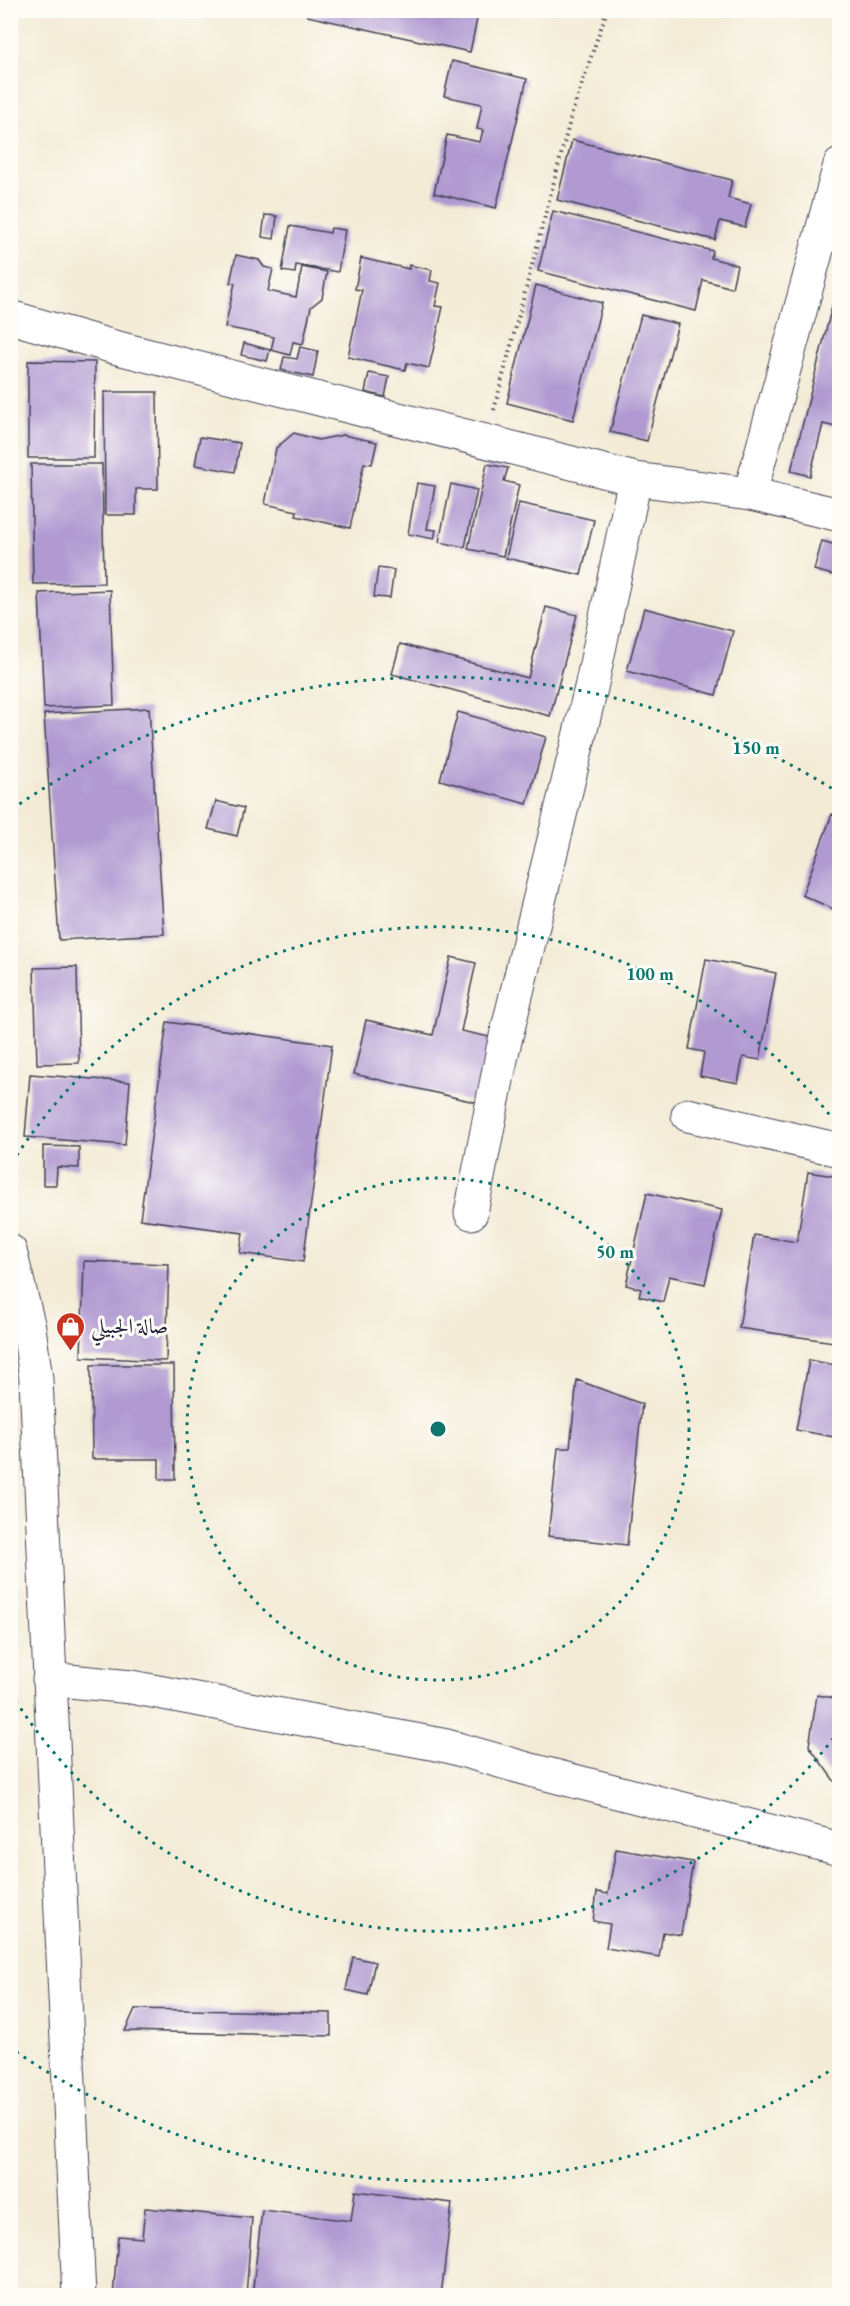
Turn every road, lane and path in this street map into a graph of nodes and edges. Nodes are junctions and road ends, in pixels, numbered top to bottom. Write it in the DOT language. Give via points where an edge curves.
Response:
graph roads {
  1 [pos="607,10"];
  2 [pos="840,165"];
  3 [pos="10,317"];
  4 [pos="486,440"];
  5 [pos="635,479"];
  6 [pos="750,494"];
  7 [pos="840,515"];
  8 [pos="688,1115"];
  9 [pos="840,1150"];
  10 [pos="471,1213"];
  11 [pos="10,1252"];
  12 [pos="49,1679"];
  13 [pos="840,1849"];
  14 [pos="79,2295"];
  1 -- 4 [label="path" via="572,113"];
  2 -- 6 [label="street"];
  3 -- 4 [label="street" via="125,350"];
  4 -- 5 [label="street"];
  5 -- 6 [label="street"];
  5 -- 10 [label="street" via="591,688 503,1048"];
  6 -- 7 [label="street"];
  8 -- 9 [label="street"];
  11 -- 12 [label="street" via="29,1328 36,1379"];
  12 -- 13 [label="street" via="131,1687 447,1746"];
  12 -- 14 [label="street"];
}
